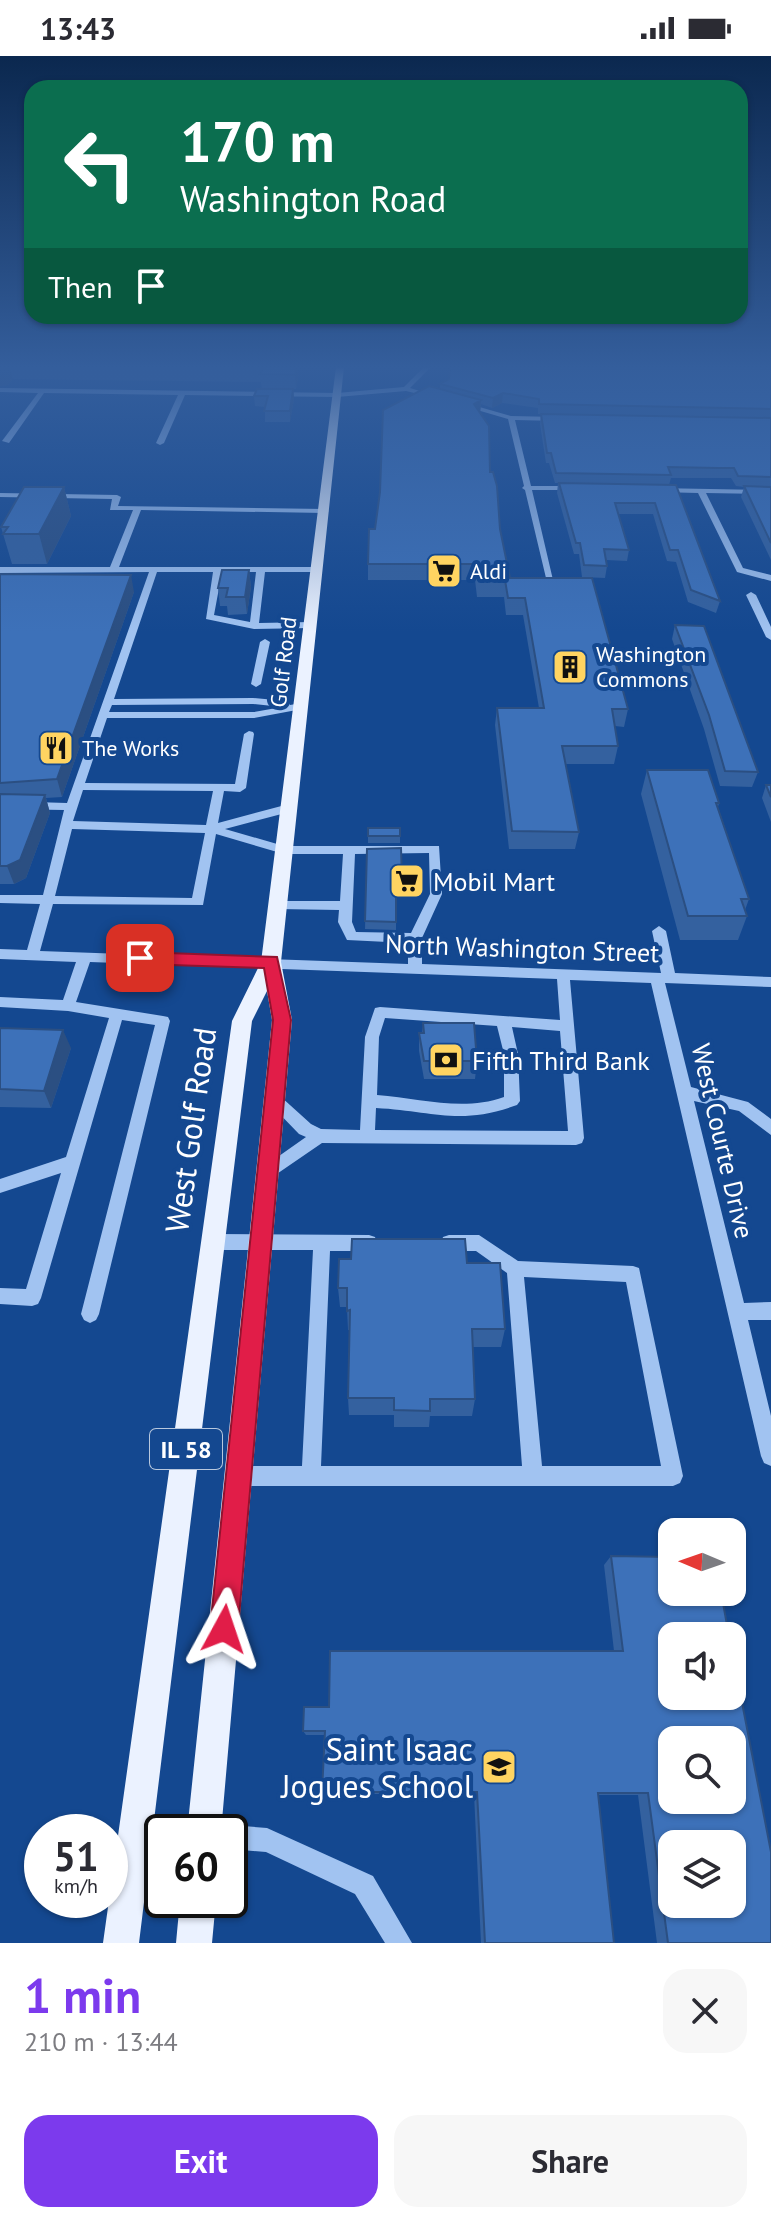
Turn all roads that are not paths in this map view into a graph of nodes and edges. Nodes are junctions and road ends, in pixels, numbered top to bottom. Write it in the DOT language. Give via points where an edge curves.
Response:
graph roads {
  1 [pos="331,455"];
  2 [pos="519,455"];
  3 [pos="526,488"];
  4 [pos="590,489"];
  5 [pos="653,490"];
  6 [pos="701,491"];
  7 [pos="771,492"];
  8 [pos="0,495"];
  9 [pos="138,508"];
  10 [pos="325,511"];
  11 [pos="114,568"];
  12 [pos="0,569"];
  13 [pos="154,569"];
  14 [pos="218,569"];
  15 [pos="261,569"];
  16 [pos="318,569"];
  17 [pos="550,578"];
  18 [pos="771,578"];
  19 [pos="134,586"];
  20 [pos="148,586"];
  21 [pos="751,595"];
  22 [pos="311,625"];
  23 [pos="254,626"];
  24 [pos="771,637"];
  25 [pos="265,642"];
  26 [pos="256,684"];
  27 [pos="108,702"];
  28 [pos="302,706"];
  29 [pos="103,715"];
  30 [pos="249,734"];
  31 [pos="79,786"];
  32 [pos="219,788"];
  33 [pos="0,805"];
  34 [pos="71,807"];
  35 [pos="289,808"];
  36 [pos="67,825"];
  37 [pos="211,829"];
  38 [pos="349,849"];
  39 [pos="284,850"];
  40 [pos="0,899"];
  41 [pos="48,900"];
  42 [pos="278,905"];
  43 [pos="346,906"];
  44 [pos="659,931"];
  45 [pos="415,938"];
  46 [pos="0,954"];
  47 [pos="32,955"];
  48 [pos="85,956"];
  49 [pos="271,962"];
  50 [pos="415,968"];
  51 [pos="563,973"];
  52 [pos="663,977"];
  53 [pos="771,982"];
  54 [pos="0,1002"];
  55 [pos="68,1006"];
  56 [pos="117,1014"];
  57 [pos="503,1021"];
  58 [pos="567,1026"];
  59 [pos="684,1092"];
  60 [pos="275,1100"];
  61 [pos="369,1101"];
  62 [pos="771,1128"];
  63 [pos="319,1136"];
  64 [pos="367,1137"];
  65 [pos="73,1162"];
  66 [pos="268,1173"];
  67 [pos="0,1186"];
  68 [pos="213,1242"];
  69 [pos="262,1243"];
  70 [pos="322,1243"];
  71 [pos="385,1243"];
  72 [pos="432,1243"];
  73 [pos="515,1269"];
  74 [pos="0,1296"];
  75 [pos="771,1311"];
  76 [pos="737,1312"];
  77 [pos="90,1314"];
  78 [pos="771,1456"];
  79 [pos="239,1476"];
  80 [pos="311,1476"];
  81 [pos="533,1476"];
  82 [pos="206,1814"];
  83 [pos="248,1838"];
  84 [pos="196,1918"];
  85 [pos="121,1943"];
  86 [pos="194,1943"];
  87 [pos="399,1943"];
  1 -- 10 [label="main road, Golf Road / IL 58"];
  2 -- 3 [label="street"];
  3 -- 4 [label="street"];
  3 -- 17 [label="street"];
  5 -- 6 [label="street"];
  6 -- 7 [label="street"];
  6 -- 18 [label="street" via="736,564 747,574"];
  8 -- 9 [label="street" via="117,497 113,508"];
  9 -- 10 [label="street"];
  9 -- 11 [label="street"];
  10 -- 16 [label="main road, Golf Road / IL 58"];
  11 -- 12 [label="street"];
  11 -- 13 [label="street"];
  13 -- 14 [label="street"];
  13 -- 20 [label="street"];
  14 -- 15 [label="street"];
  14 -- 23 [label="street" via="209,617"];
  15 -- 16 [label="street"];
  15 -- 23 [label="street"];
  16 -- 22 [label="main road, Golf Road / IL 58"];
  19 -- 20 [label="street"];
  20 -- 27 [label="street"];
  21 -- 24 [label="street"];
  22 -- 23 [label="street"];
  22 -- 28 [label="main road, Golf Road / IL 58"];
  25 -- 26 [label="street"];
  27 -- 28 [label="street"];
  27 -- 29 [label="street"];
  28 -- 29 [label="street" via="254,715"];
  28 -- 35 [label="main road, Golf Road / IL 58"];
  29 -- 31 [label="street"];
  30 -- 32 [label="street" via="240,788"];
  31 -- 32 [label="street"];
  31 -- 34 [label="street"];
  32 -- 37 [label="street"];
  33 -- 34 [label="street"];
  34 -- 36 [label="street"];
  35 -- 37 [label="street"];
  35 -- 39 [label="main road, Golf Road / IL 58"];
  36 -- 37 [label="street"];
  36 -- 41 [label="street"];
  37 -- 39 [label="street"];
  37 -- 41 [label="street" via="198,902"];
  38 -- 39 [label="street"];
  38 -- 43 [label="street"];
  38 -- 45 [label="street" via="435,849 436,894"];
  39 -- 42 [label="main road, Golf Road / IL 58"];
  40 -- 41 [label="street"];
  41 -- 47 [label="street"];
  42 -- 43 [label="street"];
  42 -- 49 [label="main road, Golf Road / IL 58"];
  43 -- 45 [label="street" via="345,922 352,937"];
  44 -- 52 [label="street, West Courte Drive"];
  45 -- 50 [label="street"];
  46 -- 47 [label="street, North Washington Street"];
  47 -- 48 [label="street, North Washington Street"];
  48 -- 49 [label="street, North Washington Street"];
  48 -- 55 [label="street"];
  49 -- 50 [label="street, North Washington Street"];
  49 -- 60 [label="main road, IL 58" via="282,1020"];
  49 -- 68 [label="main road, West Golf Road / IL 58" via="242,1021"];
  50 -- 51 [label="street, North Washington Street"];
  51 -- 52 [label="street, North Washington Street"];
  51 -- 58 [label="street"];
  52 -- 53 [label="street, North Washington Street"];
  52 -- 59 [label="street, West Courte Drive"];
  54 -- 55 [label="street"];
  55 -- 56 [label="street"];
  56 -- 65 [label="street"];
  56 -- 77 [label="street" via="163,1021"];
  57 -- 58 [label="street"];
  57 -- 61 [label="street" via="380,1012 372,1037"];
  57 -- 61 [label="street" via="511,1054 512,1101 487,1112 436,1112 404,1102"];
  58 -- 64 [label="street" via="576,1138"];
  59 -- 62 [label="street" via="743,1106"];
  59 -- 76 [label="street, West Courte Drive"];
  60 -- 63 [label="street"];
  60 -- 66 [label="main road, IL 58"];
  61 -- 64 [label="street"];
  63 -- 64 [label="street"];
  63 -- 66 [label="street"];
  65 -- 67 [label="street"];
  65 -- 74 [label="street" via="32,1298"];
  66 -- 69 [label="main road, IL 58"];
  68 -- 69 [label="street"];
  68 -- 85 [label="main road, West Golf Road / IL 58"];
  69 -- 70 [label="street"];
  69 -- 79 [label="main road, IL 58"];
  70 -- 71 [label="street"];
  70 -- 80 [label="street"];
  72 -- 73 [label="street" via="479,1243"];
  73 -- 81 [label="street"];
  73 -- 81 [label="street" via="633,1274 673,1476"];
  75 -- 76 [label="street"];
  76 -- 78 [label="street, West Courte Drive"];
  79 -- 80 [label="street"];
  79 -- 82 [label="main road, IL 58"];
  80 -- 81 [label="street"];
  83 -- 87 [label="street" via="267,1840 364,1885"];
  84 -- 86 [label="main road"];
}
